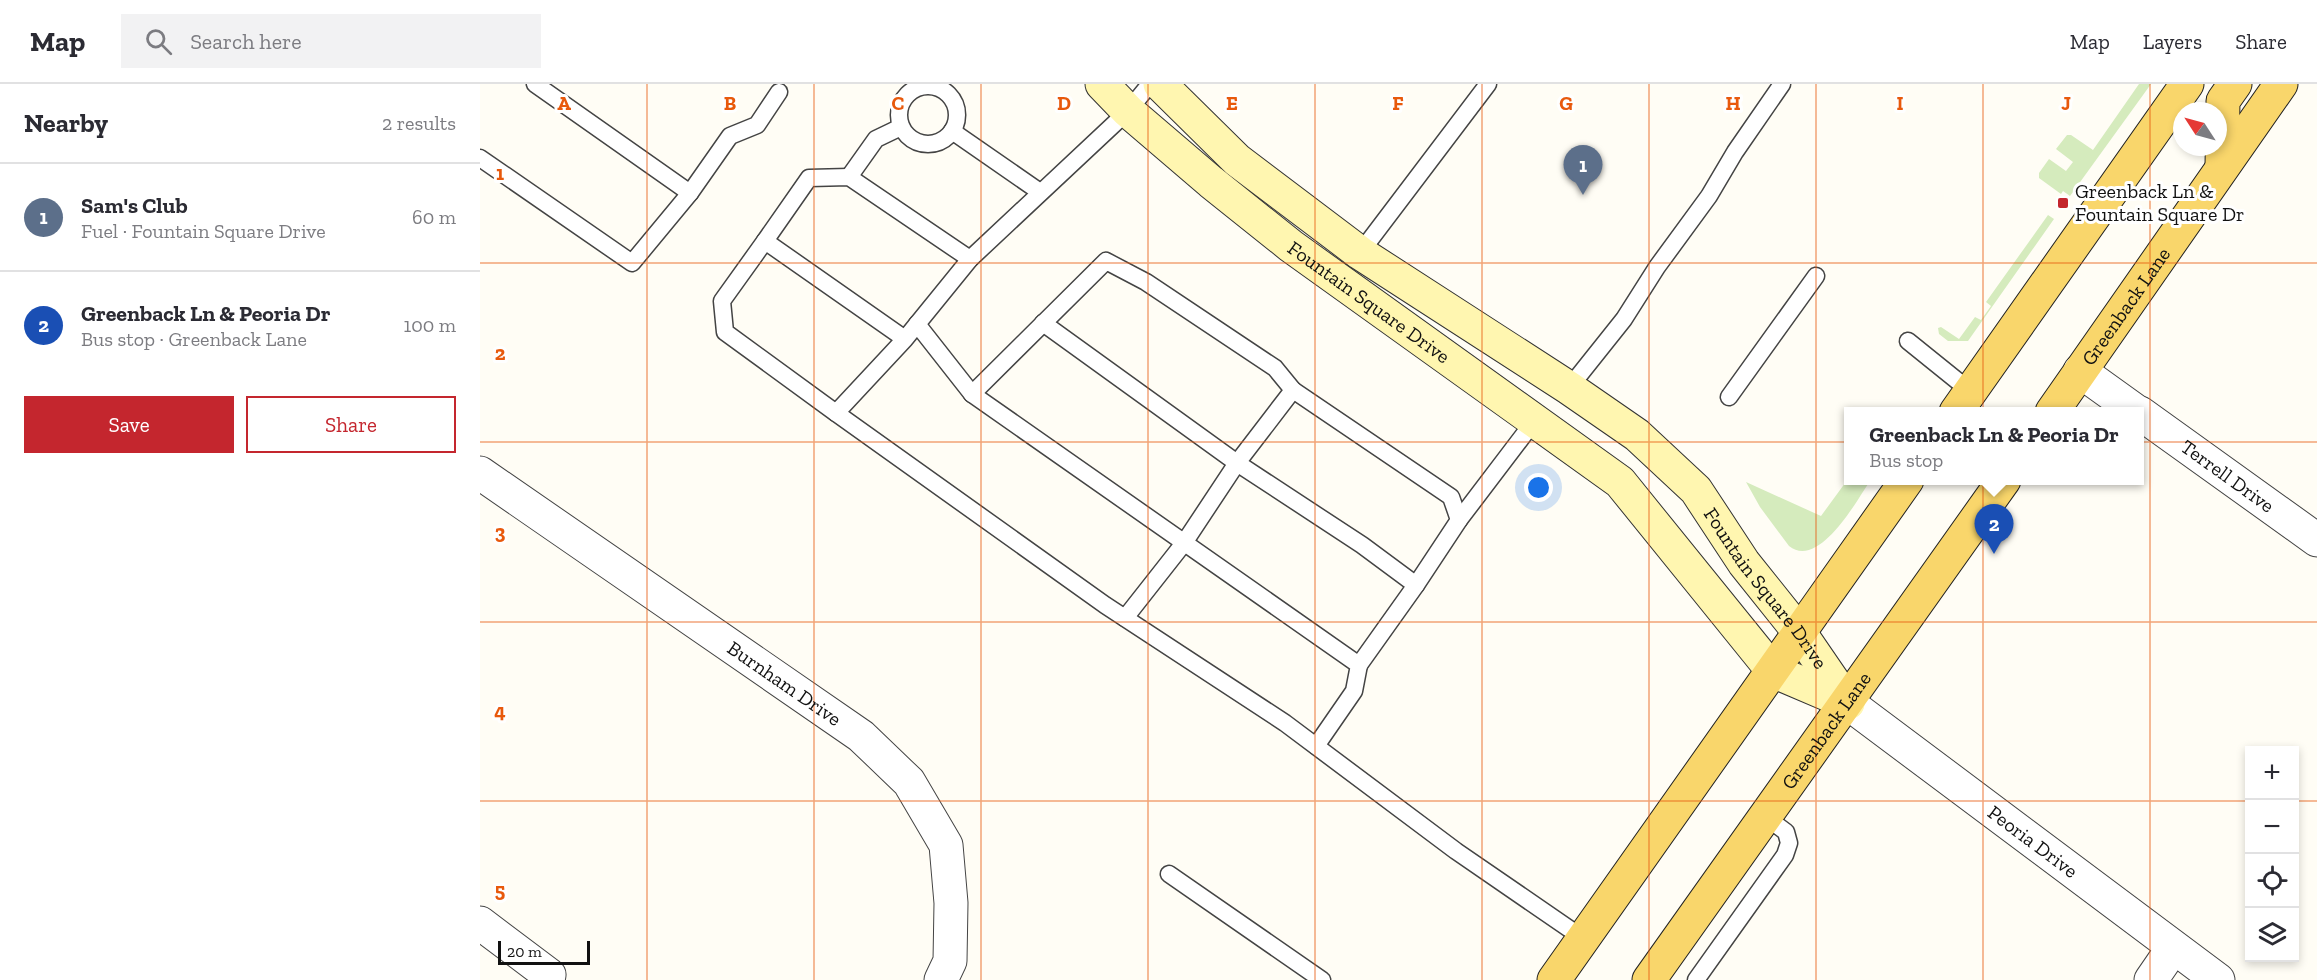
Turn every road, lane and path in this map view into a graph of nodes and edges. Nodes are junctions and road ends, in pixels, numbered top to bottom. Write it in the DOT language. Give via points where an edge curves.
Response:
graph roads {
  1 [pos="535,84"];
  2 [pos="1102,84"];
  3 [pos="1150,84"];
  4 [pos="1160,84"];
  5 [pos="1488,84"];
  6 [pos="1782,84"];
  7 [pos="2187,84"];
  8 [pos="2235,84"];
  9 [pos="2281,84"];
  10 [pos="779,92"];
  11 [pos="1128,111"];
  12 [pos="901,127"];
  13 [pos="952,131"];
  14 [pos="480,158"];
  15 [pos="2222,166"];
  16 [pos="849,177"];
  17 [pos="1040,192"];
  18 [pos="690,193"];
  19 [pos="765,241"];
  20 [pos="1360,253"];
  21 [pos="970,259"];
  22 [pos="1816,276"];
  23 [pos="1044,323"];
  24 [pos="917,324"];
  25 [pos="905,339"];
  26 [pos="1908,341"];
  27 [pos="2080,371"];
  28 [pos="1569,388"];
  29 [pos="1293,390"];
  30 [pos="972,394"];
  31 [pos="1730,397"];
  32 [pos="1963,401"];
  33 [pos="2055,407"];
  34 [pos="2131,407"];
  35 [pos="836,413"];
  36 [pos="2144,416"];
  37 [pos="1535,420"];
  38 [pos="1237,463"];
  39 [pos="480,473"];
  40 [pos="1904,485"];
  41 [pos="2001,485"];
  42 [pos="1459,520"];
  43 [pos="2317,540"];
  44 [pos="1184,543"];
  45 [pos="1416,585"];
  46 [pos="1125,618"];
  47 [pos="1800,633"];
  48 [pos="1359,665"];
  49 [pos="1773,671"];
  50 [pos="1848,703"];
  51 [pos="1316,746"];
  52 [pos="1766,817"];
  53 [pos="1168,874"];
  54 [pos="480,923"];
  55 [pos="1584,939"];
  56 [pos="2173,948"];
  57 [pos="548,980"];
  58 [pos="941,980"];
  59 [pos="1322,980"];
  60 [pos="1554,980"];
  61 [pos="1649,980"];
  62 [pos="1696,980"];
  63 [pos="2151,980"];
  64 [pos="2218,980"];
  1 -- 18 [label="lane"];
  2 -- 11 [label="street, Fountain Square Drive"];
  3 -- 11 [label="lane"];
  4 -- 20 [label="street, Fountain Square Drive" via="1237,160"];
  5 -- 20 [label="lane"];
  6 -- 28 [label="lane" via="1624,319"];
  7 -- 32 [label="main road"];
  8 -- 15 [label="main road" via="2223,101"];
  9 -- 15 [label="main road, Greenback Lane"];
  10 -- 18 [label="lane" via="757,125 730,136"];
  11 -- 17 [label="lane"];
  11 -- 37 [label="street, Fountain Square Drive" via="1291,246"];
  12 -- 13 [label="lane" via="913,141 930,145"];
  12 -- 13 [label="lane" via="898,118 904,98 911,91 930,86 948,94 954,102 957,112"];
  12 -- 16 [label="lane" via="876,139"];
  13 -- 17 [label="lane"];
  14 -- 18 [label="lane" via="632,263"];
  15 -- 27 [label="main road, Greenback Lane"];
  16 -- 19 [label="lane" via="809,178"];
  16 -- 21 [label="lane"];
  17 -- 21 [label="lane"];
  19 -- 25 [label="lane"];
  19 -- 35 [label="lane" via="722,301 725,332"];
  20 -- 28 [label="street, Fountain Square Drive"];
  21 -- 24 [label="lane"];
  22 -- 31 [label="lane"];
  23 -- 29 [label="lane" via="1106,261 1146,282 1275,368"];
  23 -- 30 [label="lane"];
  23 -- 38 [label="lane"];
  24 -- 25 [label="lane"];
  24 -- 30 [label="lane"];
  25 -- 35 [label="lane"];
  26 -- 32 [label="lane"];
  27 -- 33 [label="main road, Greenback Lane"];
  27 -- 34 [label="street, Terrell Drive"];
  28 -- 47 [label="street, Fountain Square Drive" via="1636,435 1696,490 1744,563"];
  29 -- 38 [label="lane"];
  29 -- 42 [label="lane" via="1451,497"];
  30 -- 44 [label="lane"];
  35 -- 46 [label="lane"];
  36 -- 43 [label="street, Terrell Drive"];
  37 -- 42 [label="lane"];
  37 -- 49 [label="street, Fountain Square Drive" via="1620,482"];
  38 -- 44 [label="lane"];
  38 -- 45 [label="lane"];
  39 -- 58 [label="street, Burnham Drive" via="861,736 909,782 946,845 950,961"];
  40 -- 47 [label="main road"];
  41 -- 50 [label="main road, Greenback Lane"];
  42 -- 45 [label="lane"];
  44 -- 46 [label="lane"];
  44 -- 48 [label="lane"];
  45 -- 48 [label="lane"];
  46 -- 51 [label="lane"];
  47 -- 49 [label="main road"];
  47 -- 50 [label="street, Fountain Square Drive"];
  48 -- 51 [label="lane" via="1354,690"];
  49 -- 50 [label="street, Fountain Square Drive"];
  49 -- 55 [label="main road"];
  50 -- 52 [label="main road, Greenback Lane"];
  50 -- 56 [label="street, Peoria Drive"];
  51 -- 55 [label="lane" via="1456,851"];
  52 -- 61 [label="main road, Greenback Lane"];
  52 -- 62 [label="lane" via="1786,832 1789,843 1785,855"];
  53 -- 59 [label="lane"];
  54 -- 57 [label="street" via="549,975"];
  55 -- 60 [label="main road"];
  56 -- 63 [label="street"];
  56 -- 64 [label="street, Peoria Drive"];
}
